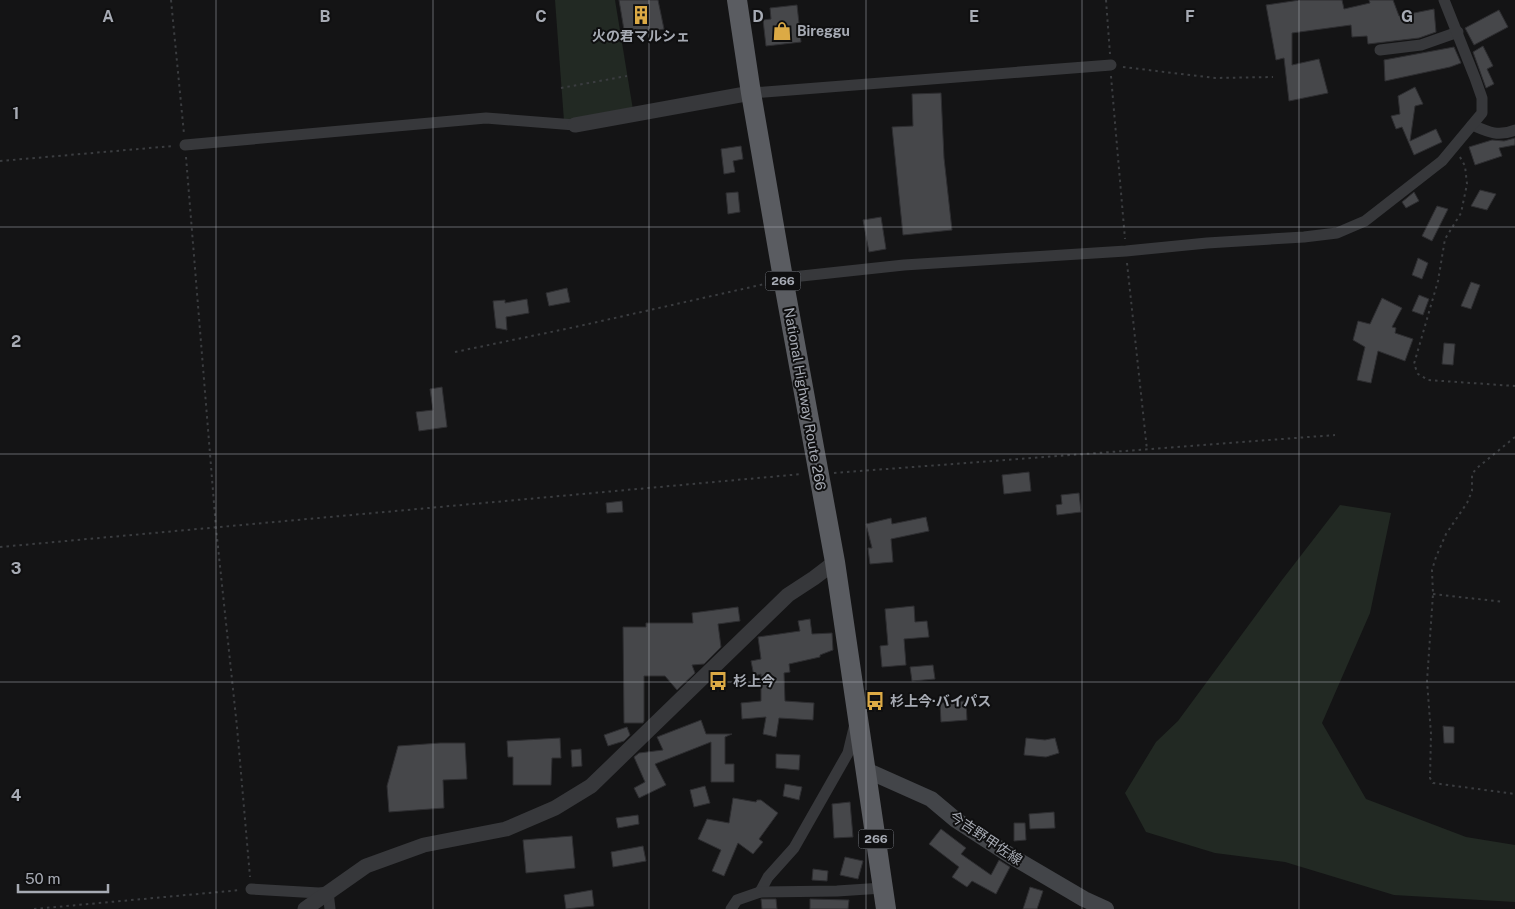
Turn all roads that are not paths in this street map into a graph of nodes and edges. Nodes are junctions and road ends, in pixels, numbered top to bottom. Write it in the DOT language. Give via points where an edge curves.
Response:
graph roads {
  1 [pos="737,0"];
  2 [pos="1444,0"];
  3 [pos="1458,32"];
  4 [pos="1380,50"];
  5 [pos="1110,65"];
  6 [pos="751,93"];
  7 [pos="575,125"];
  8 [pos="1472,125"];
  9 [pos="1515,130"];
  10 [pos="185,145"];
  11 [pos="783,278"];
  12 [pos="834,562"];
  13 [pos="858,714"];
  14 [pos="866,770"];
  15 [pos="883,888"];
  16 [pos="251,889"];
  17 [pos="328,892"];
  18 [pos="760,892"];
  19 [pos="305,909"];
  20 [pos="330,909"];
  21 [pos="731,909"];
  22 [pos="886,909"];
  23 [pos="1106,909"];
  1 -- 6 [label="highway, National Highway Route 266 / 266"];
  2 -- 3 [label="street"];
  3 -- 4 [label="street" via="1421,45"];
  3 -- 8 [label="street" via="1482,98 1482,113"];
  5 -- 6 [label="street"];
  6 -- 7 [label="street"];
  6 -- 11 [label="highway, National Highway Route 266 / 266"];
  7 -- 10 [label="street" via="486,118"];
  8 -- 9 [label="street" via="1487,132 1504,134"];
  8 -- 11 [label="street" via="1442,161 1365,222 1337,233 904,265"];
  11 -- 12 [label="highway, National Highway Route 266 / 266"];
  12 -- 13 [label="highway, National Highway Route 266 / 266"];
  12 -- 17 [label="street" via="788,595 591,786 554,808 506,829 424,845 366,866"];
  13 -- 14 [label="highway, National Highway Route 266 / 266"];
  13 -- 18 [label="street" via="848,753 794,848"];
  14 -- 15 [label="highway, 266"];
  14 -- 23 [label="main road, 今吉野甲佐線" via="931,800 1011,856"];
  15 -- 18 [label="street" via="837,892"];
  15 -- 22 [label="highway, 266"];
  16 -- 17 [label="street"];
  17 -- 19 [label="street"];
  17 -- 20 [label="street"];
  18 -- 21 [label="street" via="737,900"];
}
